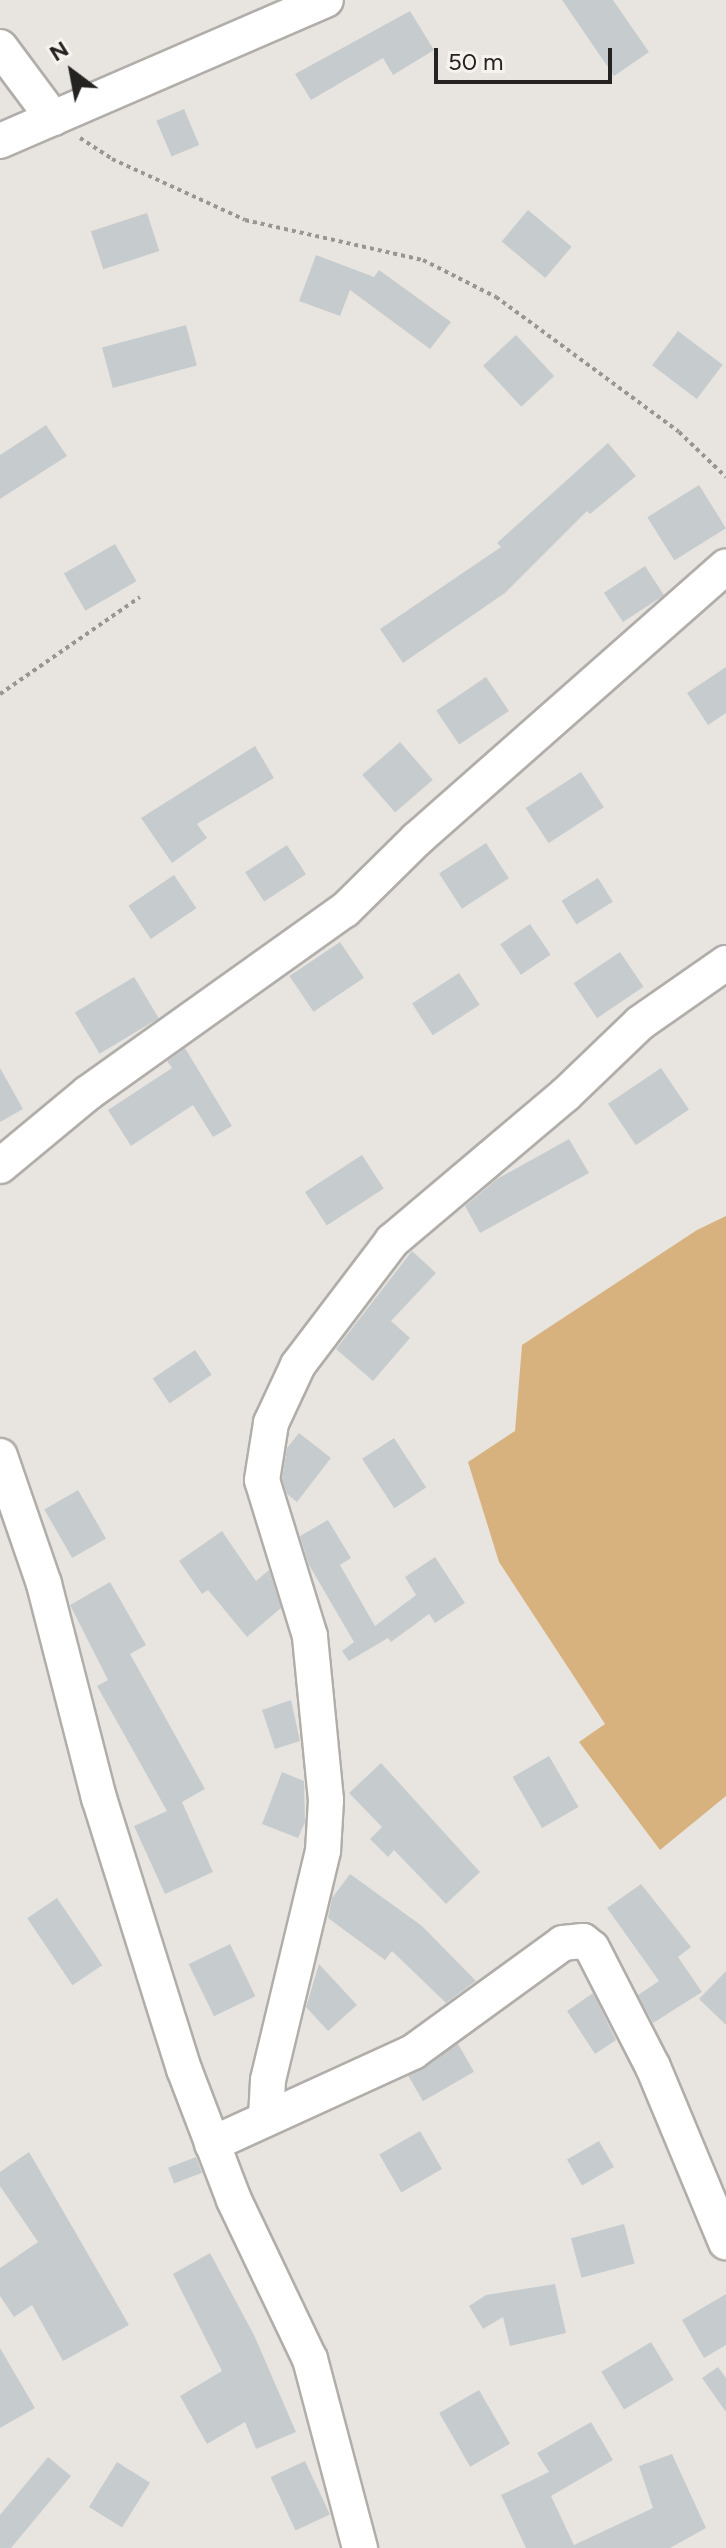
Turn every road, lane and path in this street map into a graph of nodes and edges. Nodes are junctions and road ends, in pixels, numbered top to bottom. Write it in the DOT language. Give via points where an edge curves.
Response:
graph roads {
  1 [pos="326,0"];
  2 [pos="0,47"];
  3 [pos="53,118"];
  4 [pos="0,141"];
  5 [pos="726,477"];
  6 [pos="726,567"];
  7 [pos="140,597"];
  8 [pos="0,694"];
  9 [pos="726,963"];
  10 [pos="0,1166"];
  11 [pos="0,1456"];
  12 [pos="266,2118"];
  13 [pos="212,2144"];
  14 [pos="726,2242"];
  15 [pos="360,2548"];
  1 -- 3 [label="street"];
  2 -- 3 [label="street"];
  3 -- 4 [label="street"];
  3 -- 5 [label="path" via="112,159 245,220 423,260 484,291 679,432"];
  6 -- 10 [label="street" via="417,839 345,910 88,1093"];
  7 -- 8 [label="path"];
  9 -- 12 [label="street" via="640,1023 565,1095 392,1241 298,1365 271,1423 262,1480 310,1636 326,1800 323,1851 268,2080"];
  11 -- 13 [label="street" via="44,1584 99,1798"];
  12 -- 13 [label="street"];
  12 -- 14 [label="street" via="413,2052 563,1943 583,1941 592,1948 653,2067"];
  13 -- 15 [label="street" via="310,2359"];
}
